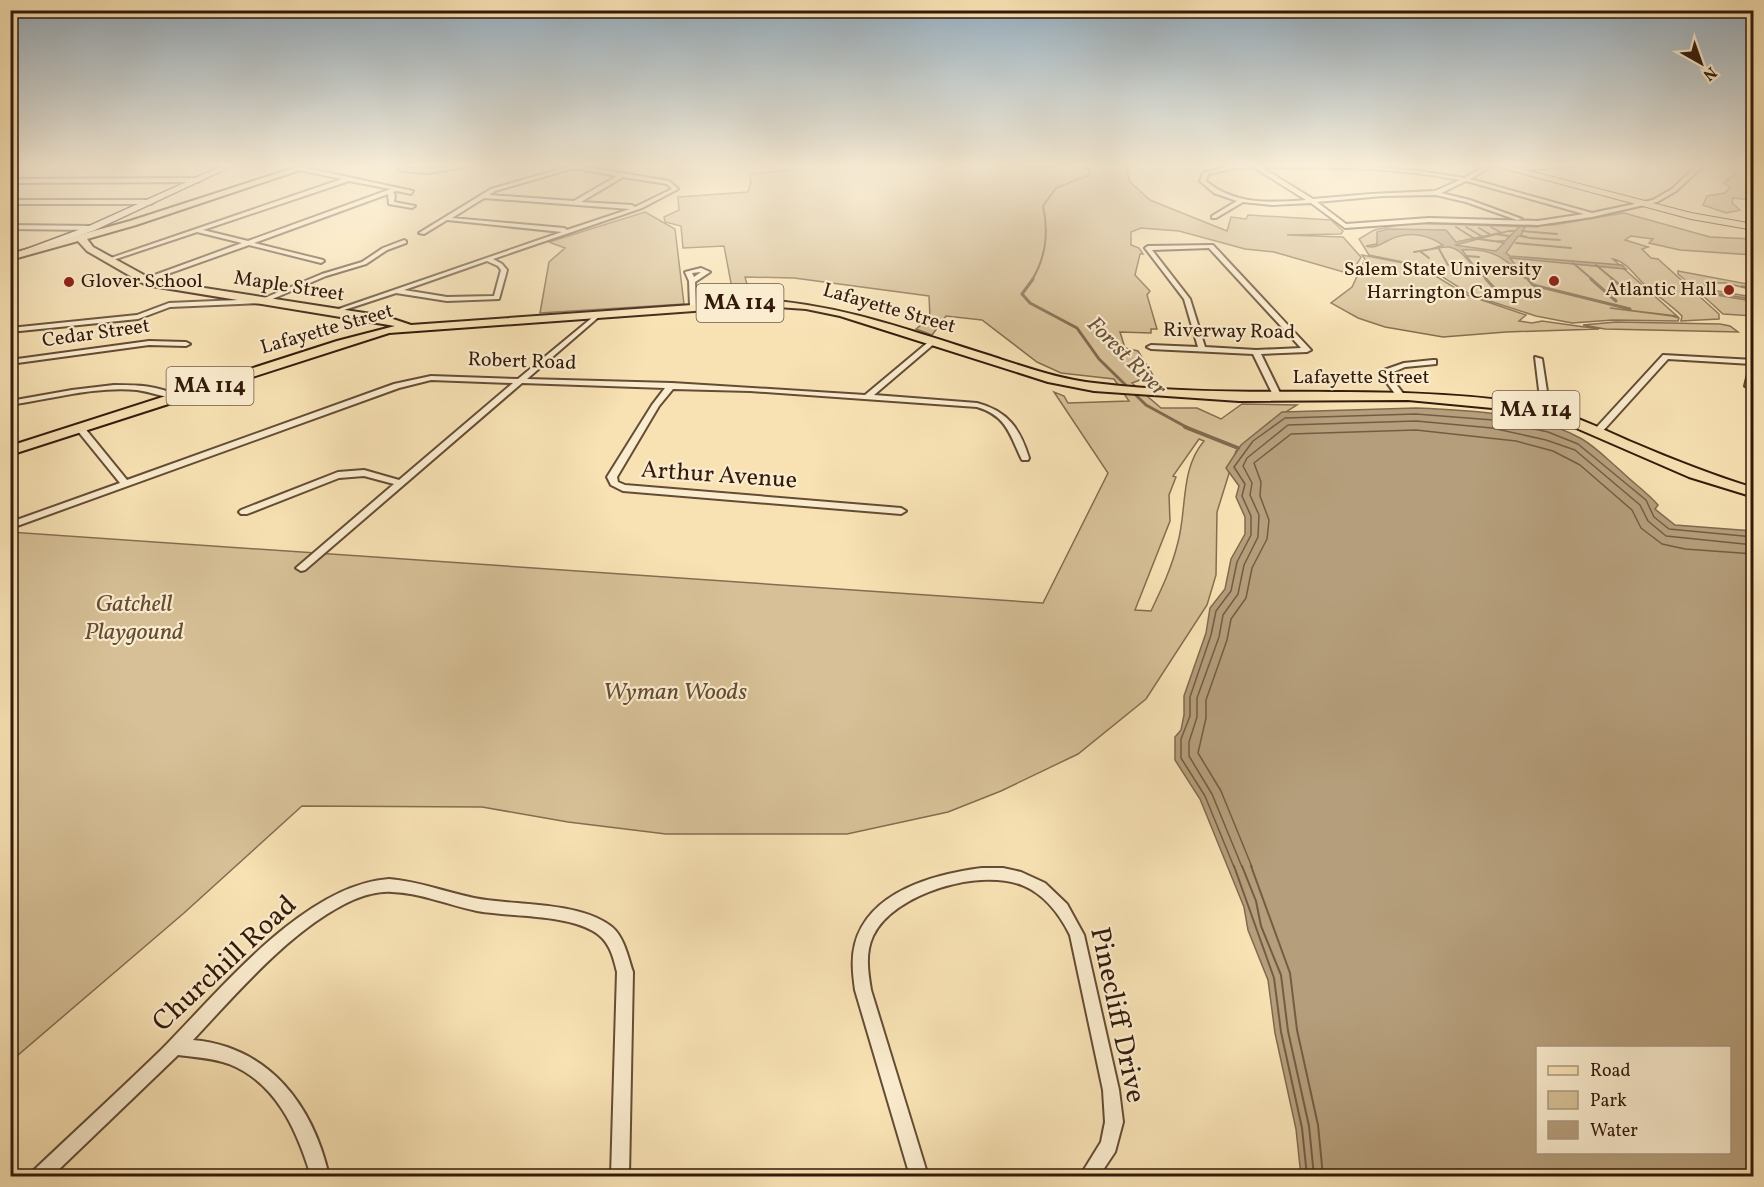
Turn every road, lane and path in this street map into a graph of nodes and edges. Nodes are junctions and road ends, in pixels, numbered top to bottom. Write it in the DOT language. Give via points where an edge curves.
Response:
graph roads {
  1 [pos="109,220"];
  2 [pos="137,220"];
  3 [pos="224,220"];
  4 [pos="309,220"];
  5 [pos="446,220"];
  6 [pos="463,220"];
  7 [pos="600,220"];
  8 [pos="1338,220"];
  9 [pos="1424,220"];
  10 [pos="1442,220"];
  11 [pos="1521,220"];
  12 [pos="1549,220"];
  13 [pos="1716,220"];
  14 [pos="1528,223"];
  15 [pos="1751,225"];
  16 [pos="10,227"];
  17 [pos="92,228"];
  18 [pos="196,230"];
  19 [pos="570,231"];
  20 [pos="422,233"];
  21 [pos="81,238"];
  22 [pos="404,242"];
  23 [pos="247,243"];
  24 [pos="10,256"];
  25 [pos="487,259"];
  26 [pos="108,260"];
  27 [pos="321,261"];
  28 [pos="144,280"];
  29 [pos="693,281"];
  30 [pos="394,290"];
  31 [pos="263,301"];
  32 [pos="693,306"];
  33 [pos="333,312"];
  34 [pos="599,314"];
  35 [pos="364,316"];
  36 [pos="410,327"];
  37 [pos="10,330"];
  38 [pos="389,330"];
  39 [pos="356,339"];
  40 [pos="932,341"];
  41 [pos="186,344"];
  42 [pos="1151,347"];
  43 [pos="1202,349"];
  44 [pos="1256,352"];
  45 [pos="1538,359"];
  46 [pos="10,362"];
  47 [pos="1433,362"];
  48 [pos="1754,364"];
  49 [pos="521,380"];
  50 [pos="672,385"];
  51 [pos="1749,386"];
  52 [pos="1401,396"];
  53 [pos="174,397"];
  54 [pos="867,397"];
  55 [pos="1278,397"];
  56 [pos="10,403"];
  57 [pos="1541,411"];
  58 [pos="80,428"];
  59 [pos="1598,431"];
  60 [pos="10,451"];
  61 [pos="1025,458"];
  62 [pos="125,483"];
  63 [pos="402,483"];
  64 [pos="1754,494"];
  65 [pos="901,511"];
  66 [pos="244,512"];
  67 [pos="14,524"];
  68 [pos="301,568"];
  69 [pos="175,1047"];
  70 [pos="40,1176"];
  71 [pos="320,1176"];
  72 [pos="620,1176"];
  73 [pos="919,1176"];
  74 [pos="1089,1176"];
  1 -- 17 [label="main road"];
  2 -- 21 [label="main road"];
  3 -- 18 [label="street"];
  4 -- 23 [label="street"];
  5 -- 20 [label="street"];
  6 -- 19 [label="street"];
  7 -- 19 [label="street"];
  8 -- 9 [label="street" via="1346,226"];
  10 -- 14 [label="street"];
  11 -- 14 [label="street"];
  12 -- 14 [label="street"];
  13 -- 15 [label="highway"];
  16 -- 17 [label="street"];
  17 -- 21 [label="main road"];
  17 -- 24 [label="main road"];
  18 -- 23 [label="street"];
  18 -- 26 [label="street"];
  19 -- 25 [label="street"];
  21 -- 24 [label="main road"];
  21 -- 26 [label="main road, Maple Street"];
  22 -- 31 [label="street" via="364,263"];
  23 -- 27 [label="street"];
  23 -- 28 [label="street"];
  25 -- 30 [label="street"];
  25 -- 30 [label="street" via="504,270 497,298 447,299"];
  26 -- 28 [label="main road, Maple Street"];
  28 -- 31 [label="main road, Maple Street"];
  29 -- 32 [label="street"];
  30 -- 33 [label="street"];
  31 -- 33 [label="main road, Maple Street"];
  31 -- 37 [label="street" via="169,305 138,317"];
  32 -- 34 [label="main road, Lafayette Street / MA 114"];
  32 -- 40 [label="main road, Lafayette Street / MA 114" via="806,306"];
  33 -- 35 [label="main road, Maple Street"];
  34 -- 36 [label="main road, Lafayette Street / MA 114"];
  34 -- 49 [label="street"];
  35 -- 36 [label="main road, Maple Street"];
  35 -- 38 [label="main road, Maple Street"];
  35 -- 39 [label="main road" via="368,325"];
  36 -- 38 [label="main road, Lafayette Street / MA 114"];
  38 -- 39 [label="main road, Lafayette Street / MA 114"];
  39 -- 53 [label="main road, Lafayette Street / MA 114"];
  40 -- 54 [label="street"];
  40 -- 55 [label="main road, Lafayette Street / MA 114" via="1052,379 1116,389"];
  41 -- 46 [label="street, Cedar Street" via="149,342"];
  42 -- 43 [label="street, Riverway Road"];
  43 -- 44 [label="street, Riverway Road"];
  43 -- 44 [label="street, Riverway Road" via="1187,299 1148,248 1211,246 1307,350"];
  44 -- 55 [label="street"];
  45 -- 57 [label="street" via="1544,398"];
  47 -- 52 [label="street" via="1404,365 1387,372"];
  48 -- 51 [label="street"];
  48 -- 59 [label="street" via="1666,357"];
  49 -- 50 [label="street, Robert Road"];
  49 -- 62 [label="street, Robert Road" via="412,380"];
  49 -- 63 [label="street"];
  50 -- 54 [label="street, Robert Road"];
  50 -- 65 [label="street, Arthur Avenue" via="612,477 614,483 623,488"];
  52 -- 55 [label="main road, Lafayette Street / MA 114"];
  52 -- 57 [label="main road, Lafayette Street / MA 114"];
  53 -- 56 [label="street" via="125,388"];
  53 -- 58 [label="main road, Lafayette Street / MA 114"];
  54 -- 61 [label="street, Robert Road" via="989,407 1011,426"];
  57 -- 59 [label="main road, Lafayette Street / MA 114"];
  58 -- 60 [label="main road, Lafayette Street / MA 114"];
  58 -- 62 [label="street"];
  59 -- 64 [label="main road, Lafayette Street / MA 114" via="1694,474"];
  62 -- 67 [label="street, Robert Road"];
  63 -- 66 [label="street" via="364,473 338,475"];
  63 -- 68 [label="street"];
  69 -- 70 [label="street, Churchill Road"];
  69 -- 71 [label="street" via="222,1052 248,1062 266,1076 285,1098 300,1125"];
  69 -- 72 [label="street, Churchill Road" via="300,927 327,907 378,886 406,887 475,904 587,921 607,932 618,948 625,972"];
  73 -- 74 [label="street, Pinecliff Drive" via="862,990 858,966 862,946 868,929 902,896 952,880 1000,874 1021,878 1053,897 1068,915 1077,935 1112,1090 1114,1122 1109,1146"];
}
